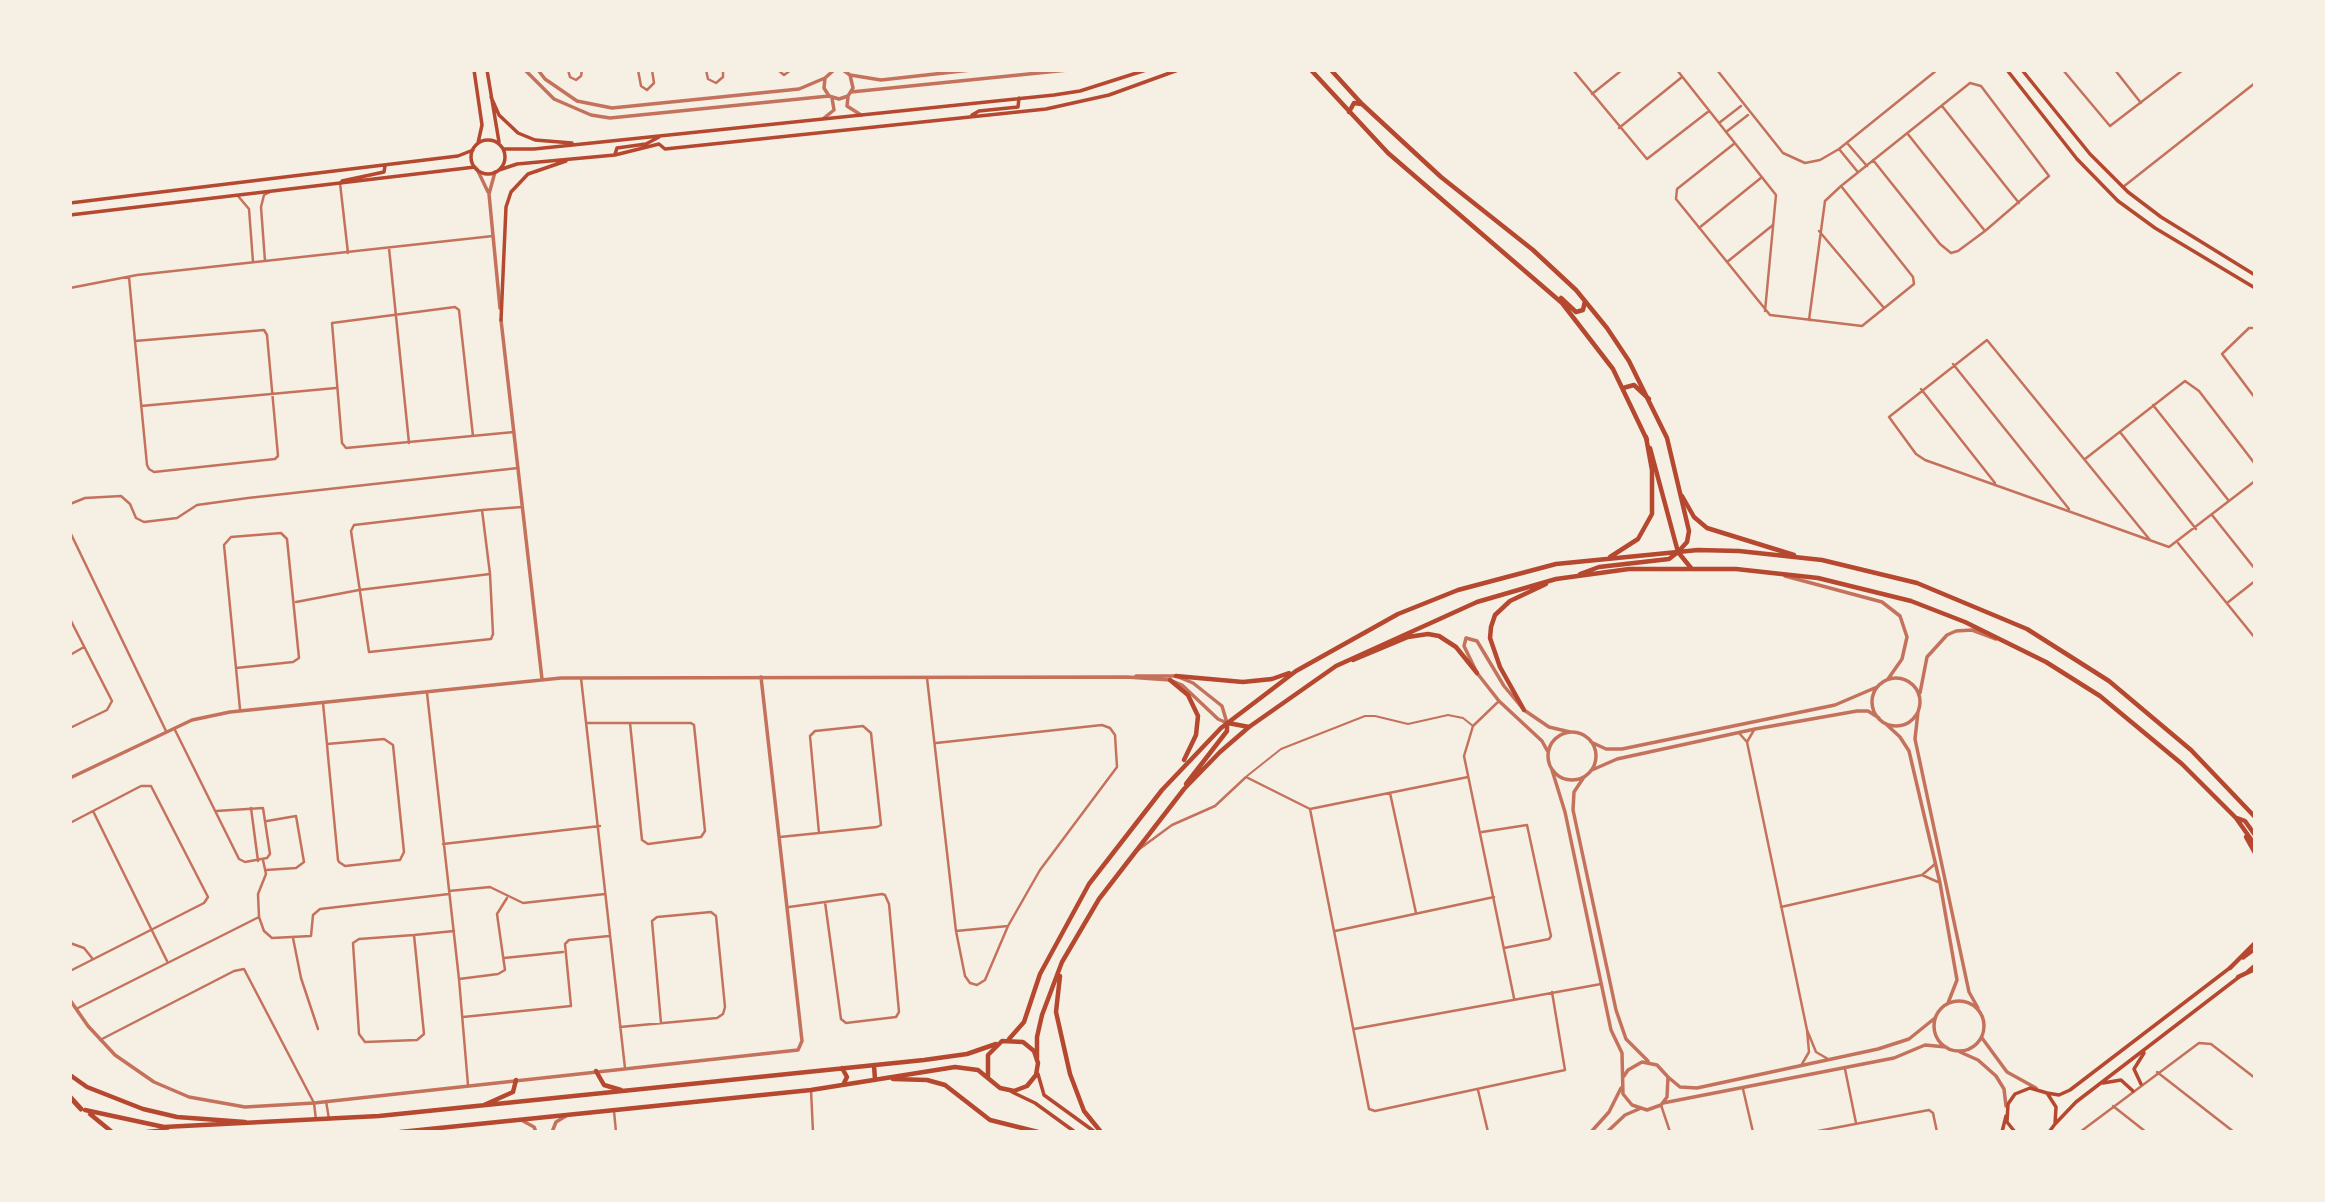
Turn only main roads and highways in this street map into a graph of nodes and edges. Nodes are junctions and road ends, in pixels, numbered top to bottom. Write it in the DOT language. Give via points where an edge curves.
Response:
graph roads {
  1 [pos="474,70"];
  2 [pos="487,70"];
  3 [pos="1146,70"];
  4 [pos="1178,70"];
  5 [pos="1311,70"];
  6 [pos="1331,70"];
  7 [pos="2007,70"];
  8 [pos="2022,70"];
  9 [pos="2033,83"];
  10 [pos="2024,91"];
  11 [pos="491,97"];
  12 [pos="1019,98"];
  13 [pos="2044,98"];
  14 [pos="1362,104"];
  15 [pos="2034,104"];
  16 [pos="1349,114"];
  17 [pos="970,116"];
  18 [pos="660,135"];
  19 [pos="478,143"];
  20 [pos="585,143"];
  21 [pos="500,144"];
  22 [pos="503,149"];
  23 [pos="472,150"];
  24 [pos="615,155"];
  25 [pos="575,159"];
  26 [pos="383,165"];
  27 [pos="476,168"];
  28 [pos="497,171"];
  29 [pos="340,182"];
  30 [pos="174,190"];
  31 [pos="70,204"];
  32 [pos="146,204"];
  33 [pos="70,215"];
  34 [pos="1523,267"];
  35 [pos="2255,273"];
  36 [pos="2255,288"];
  37 [pos="1585,301"];
  38 [pos="501,320"];
  39 [pos="1623,388"];
  40 [pos="1650,400"];
  41 [pos="1646,437"];
  42 [pos="1682,496"];
  43 [pos="1678,552"];
  44 [pos="1669,555"];
  45 [pos="1798,557"];
  46 [pos="1609,558"];
  47 [pos="1691,568"];
  48 [pos="1576,576"];
  49 [pos="1556,579"];
  50 [pos="1336,666"];
  51 [pos="1296,671"];
  52 [pos="1477,673"];
  53 [pos="1176,676"];
  54 [pos="1170,680"];
  55 [pos="1524,710"];
  56 [pos="1227,723"];
  57 [pos="1249,727"];
  58 [pos="1173,777"];
  59 [pos="1184,789"];
  60 [pos="2255,817"];
  61 [pos="2236,818"];
  62 [pos="2255,835"];
  63 [pos="2255,845"];
  64 [pos="2255,853"];
  65 [pos="2255,943"];
  66 [pos="2255,949"];
  67 [pos="1062,962"];
  68 [pos="2255,967"];
  69 [pos="2230,968"];
  70 [pos="2238,978"];
  71 [pos="1009,1039"];
  72 [pos="996,1044"];
  73 [pos="2149,1046"];
  74 [pos="1037,1058"];
  75 [pos="874,1065"];
  76 [pos="842,1068"];
  77 [pos="1038,1069"];
  78 [pos="596,1071"];
  79 [pos="70,1075"];
  80 [pos="988,1076"];
  81 [pos="889,1078"];
  82 [pos="516,1080"];
  83 [pos="875,1080"];
  84 [pos="2141,1084"];
  85 [pos="842,1085"];
  86 [pos="2098,1085"];
  87 [pos="1007,1090"];
  88 [pos="625,1091"];
  89 [pos="2133,1091"];
  90 [pos="2047,1093"];
  91 [pos="70,1097"];
  92 [pos="70,1105"];
  93 [pos="477,1108"];
  94 [pos="83,1110"];
  95 [pos="2006,1112"];
  96 [pos="267,1123"];
  97 [pos="2055,1124"];
  98 [pos="206,1127"];
  99 [pos="112,1132"];
  100 [pos="147,1132"];
  101 [pos="400,1132"];
  102 [pos="1038,1132"];
  103 [pos="1076,1132"];
  104 [pos="1095,1132"];
  105 [pos="1101,1132"];
  106 [pos="2002,1132"];
  107 [pos="2015,1132"];
  108 [pos="2049,1132"];
  1 -- 19 [label="main road" via="482,125"];
  2 -- 11 [label="main road"];
  3 -- 12 [label="main road" via="1080,91"];
  4 -- 17 [label="main road" via="1083,102"];
  5 -- 16 [label="main road"];
  6 -- 14 [label="main road"];
  7 -- 10 [label="main road"];
  8 -- 9 [label="main road"];
  9 -- 10 [label="main road"];
  9 -- 13 [label="main road"];
  10 -- 15 [label="main road"];
  11 -- 20 [label="main road" via="507,125 528,139"];
  11 -- 21 [label="main road"];
  12 -- 17 [label="main road" via="1018,107"];
  12 -- 18 [label="main road"];
  13 -- 15 [label="main road" via="2038,97"];
  13 -- 35 [label="main road" via="2123,187 2161,217"];
  14 -- 16 [label="main road" via="1354,103"];
  14 -- 37 [label="main road" via="1441,177 1533,250"];
  15 -- 36 [label="main road" via="2118,201"];
  16 -- 34 [label="main road" via="1388,153"];
  17 -- 24 [label="main road" via="665,149 659,144"];
  18 -- 20 [label="main road"];
  18 -- 24 [label="main road" via="650,143 615,148"];
  19 -- 21 [label="main road"];
  19 -- 23 [label="main road"];
  20 -- 22 [label="main road"];
  21 -- 22 [label="main road"];
  22 -- 28 [label="main road" via="505,160"];
  23 -- 26 [label="main road" via="458,156"];
  23 -- 27 [label="main road"];
  24 -- 25 [label="main road"];
  25 -- 28 [label="main road" via="517,164"];
  25 -- 38 [label="main road" via="528,174 512,192 506,206"];
  26 -- 29 [label="main road" via="387,168 384,172"];
  26 -- 30 [label="main road"];
  27 -- 28 [label="main road" via="486,173"];
  27 -- 29 [label="main road"];
  29 -- 32 [label="main road"];
  30 -- 31 [label="main road"];
  30 -- 32 [label="main road" via="148,195"];
  32 -- 33 [label="main road"];
  34 -- 37 [label="main road" via="1576,312 1583,310"];
  34 -- 39 [label="main road" via="1591,336"];
  37 -- 40 [label="main road" via="1629,361"];
  39 -- 40 [label="main road" via="1634,385"];
  39 -- 41 [label="main road"];
  40 -- 42 [label="main road" via="1667,438"];
  41 -- 43 [label="main road"];
  41 -- 46 [label="main road" via="1652,470 1651,514 1638,539"];
  42 -- 43 [label="main road" via="1689,535"];
  42 -- 45 [label="main road" via="1707,528"];
  43 -- 44 [label="main road"];
  43 -- 45 [label="main road" via="1739,551"];
  43 -- 47 [label="main road"];
  44 -- 46 [label="main road"];
  44 -- 48 [label="main road" via="1599,567"];
  45 -- 60 [label="main road" via="1917,583 2055,645 2164,725"];
  46 -- 51 [label="main road" via="1556,565 1458,590 1398,614"];
  47 -- 48 [label="main road"];
  47 -- 61 [label="main road" via="1818,578 1911,601 1965,622 2056,668 2124,714"];
  48 -- 49 [label="main road"];
  49 -- 50 [label="main road" via="1477,602"];
  49 -- 55 [label="main road" via="1510,601 1491,626 1490,638 1500,667"];
  50 -- 52 [label="main road" via="1408,636 1428,634 1456,647"];
  50 -- 57 [label="main road"];
  51 -- 53 [label="main road" via="1257,681"];
  51 -- 56 [label="main road"];
  54 -- 58 [label="main road" via="1188,695 1198,716 1196,735"];
  56 -- 57 [label="main road"];
  56 -- 58 [label="main road"];
  56 -- 59 [label="main road" via="1227,732"];
  57 -- 59 [label="main road"];
  58 -- 71 [label="main road" via="1089,884 1040,974 1024,1022"];
  59 -- 67 [label="main road" via="1099,899"];
  61 -- 62 [label="main road" via="2245,821"];
  61 -- 63 [label="main road"];
  61 -- 64 [label="main road"];
  65 -- 69 [label="main road"];
  66 -- 69 [label="main road"];
  67 -- 74 [label="main road" via="1038,1028"];
  67 -- 105 [label="main road" via="1056,1000 1065,1051 1080,1103"];
  68 -- 70 [label="main road"];
  69 -- 90 [label="main road" via="2070,1090 2059,1095"];
  70 -- 73 [label="main road"];
  71 -- 72 [label="main road"];
  71 -- 74 [label="main road" via="1029,1046"];
  72 -- 75 [label="main road" via="967,1054"];
  72 -- 80 [label="main road" via="986,1062"];
  73 -- 84 [label="main road" via="2134,1069"];
  73 -- 86 [label="main road"];
  74 -- 77 [label="main road"];
  75 -- 76 [label="main road"];
  75 -- 83 [label="main road"];
  76 -- 85 [label="main road" via="847,1077"];
  76 -- 88 [label="main road"];
  77 -- 87 [label="main road" via="1027,1086"];
  77 -- 104 [label="main road" via="1044,1095"];
  78 -- 88 [label="main road" via="604,1085"];
  79 -- 96 [label="main road" via="108,1097 159,1113"];
  80 -- 81 [label="main road" via="971,1068 955,1068"];
  80 -- 87 [label="main road"];
  81 -- 83 [label="main road"];
  81 -- 102 [label="main road" via="945,1085 990,1120"];
  82 -- 93 [label="main road" via="513,1092"];
  83 -- 85 [label="main road"];
  85 -- 101 [label="main road"];
  86 -- 89 [label="main road" via="2121,1080"];
  86 -- 97 [label="main road"];
  87 -- 103 [label="main road"];
  88 -- 93 [label="main road"];
  90 -- 95 [label="main road" via="2030,1088 2015,1094"];
  90 -- 97 [label="main road" via="2056,1107"];
  91 -- 94 [label="highway"];
  92 -- 94 [label="main road"];
  93 -- 96 [label="main road"];
  94 -- 98 [label="main road" via="164,1127"];
  94 -- 99 [label="main road"];
  95 -- 106 [label="main road"];
  95 -- 107 [label="main road"];
  96 -- 98 [label="main road"];
  97 -- 108 [label="main road"];
  98 -- 100 [label="main road"];
}
